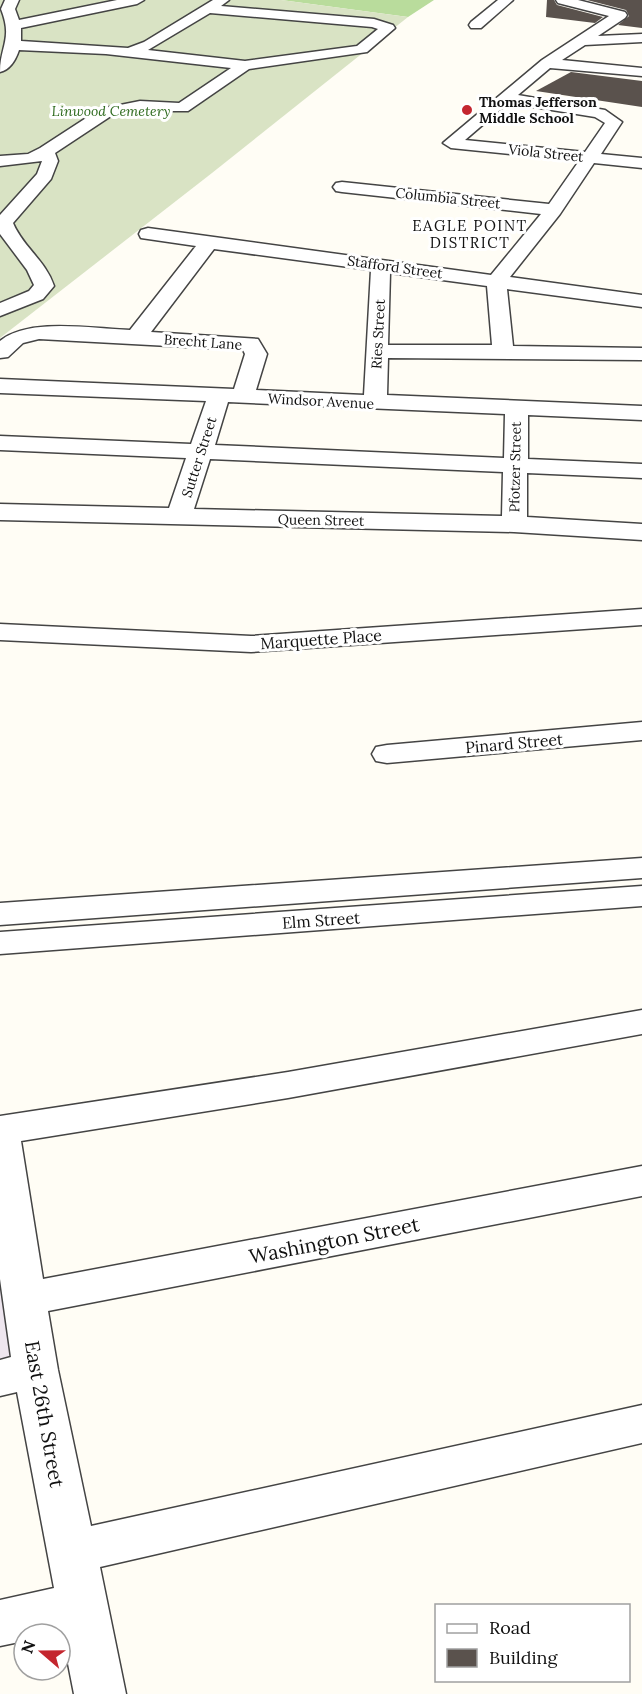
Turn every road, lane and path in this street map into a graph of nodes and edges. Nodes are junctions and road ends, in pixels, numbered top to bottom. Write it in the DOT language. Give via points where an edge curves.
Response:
graph roads {
  1 [pos="12,0"];
  2 [pos="137,0"];
  3 [pos="222,0"];
  4 [pos="506,0"];
  5 [pos="563,0"];
  6 [pos="206,9"];
  7 [pos="476,25"];
  8 [pos="9,28"];
  9 [pos="642,38"];
  10 [pos="582,41"];
  11 [pos="13,45"];
  12 [pos="129,52"];
  13 [pos="547,63"];
  14 [pos="245,64"];
  15 [pos="0,68"];
  16 [pos="642,72"];
  17 [pos="505,98"];
  18 [pos="46,152"];
  19 [pos="592,158"];
  20 [pos="0,161"];
  21 [pos="642,164"];
  22 [pos="342,187"];
  23 [pos="554,210"];
  24 [pos="148,234"];
  25 [pos="209,242"];
  26 [pos="381,265"];
  27 [pos="496,282"];
  28 [pos="642,301"];
  29 [pos="0,310"];
  30 [pos="136,337"];
  31 [pos="377,351"];
  32 [pos="0,352"];
  33 [pos="503,352"];
  34 [pos="642,354"];
  35 [pos="0,386"];
  36 [pos="219,396"];
  37 [pos="243,397"];
  38 [pos="375,403"];
  39 [pos="517,409"];
  40 [pos="642,413"];
  41 [pos="0,443"];
  42 [pos="201,452"];
  43 [pos="515,466"];
  44 [pos="642,471"];
  45 [pos="0,512"];
  46 [pos="179,517"];
  47 [pos="514,524"];
  48 [pos="642,532"];
  49 [pos="642,617"];
  50 [pos="0,632"];
  51 [pos="642,731"];
  52 [pos="387,754"];
  53 [pos="642,868"];
  54 [pos="642,896"];
  55 [pos="0,914"];
  56 [pos="0,943"];
  57 [pos="642,1022"];
  58 [pos="0,1132"];
  59 [pos="642,1181"];
  60 [pos="25,1299"];
  61 [pos="17,1374"];
  62 [pos="642,1424"];
  63 [pos="71,1552"];
  64 [pos="83,1605"];
  65 [pos="0,1623"];
  66 [pos="100,1694"];
  1 -- 8 [label="street" via="8,9"];
  2 -- 8 [label="street"];
  3 -- 6 [label="street"];
  4 -- 7 [label="street"];
  5 -- 10 [label="street" via="620,15"];
  6 -- 12 [label="street" via="149,45"];
  6 -- 14 [label="street" via="374,23 388,28 362,49"];
  8 -- 11 [label="street"];
  9 -- 10 [label="street"];
  10 -- 13 [label="street"];
  11 -- 12 [label="street"];
  11 -- 15 [label="street" via="9,60"];
  12 -- 14 [label="street"];
  13 -- 16 [label="street"];
  13 -- 17 [label="street"];
  14 -- 18 [label="street" via="182,108 140,106 106,112"];
  17 -- 19 [label="street" via="599,112 609,117 614,122"];
  17 -- 19 [label="street, Viola Street" via="451,143"];
  18 -- 20 [label="street" via="31,159"];
  18 -- 29 [label="street" via="50,161 48,171 19,192 4,222 44,286 36,295"];
  19 -- 21 [label="street, Viola Street"];
  19 -- 23 [label="street"];
  22 -- 23 [label="street, Columbia Street"];
  23 -- 27 [label="street"];
  24 -- 25 [label="street, Stafford Street"];
  25 -- 26 [label="street, Stafford Street"];
  25 -- 30 [label="street"];
  26 -- 27 [label="street, Stafford Street"];
  26 -- 31 [label="street, Ries Street"];
  27 -- 28 [label="street, Stafford Street"];
  27 -- 33 [label="street"];
  30 -- 32 [label="street" via="38,333 16,339"];
  30 -- 37 [label="street, Brecht Lane" via="250,344 256,354"];
  31 -- 33 [label="street"];
  31 -- 38 [label="street, Ries Street"];
  33 -- 34 [label="street"];
  35 -- 36 [label="street, Windsor Avenue"];
  36 -- 37 [label="street, Windsor Avenue"];
  36 -- 42 [label="street, Sutter Street"];
  37 -- 38 [label="street, Windsor Avenue"];
  38 -- 39 [label="street, Windsor Avenue"];
  39 -- 40 [label="street, Windsor Avenue"];
  39 -- 43 [label="street, Pfotzer Street"];
  41 -- 42 [label="street"];
  42 -- 43 [label="street"];
  42 -- 46 [label="street, Sutter Street"];
  43 -- 44 [label="street"];
  43 -- 47 [label="street, Pfotzer Street"];
  45 -- 46 [label="street, Queen Street"];
  46 -- 47 [label="street, Queen Street"];
  47 -- 48 [label="street, Queen Street"];
  49 -- 50 [label="street, Marquette Place" via="251,644"];
  51 -- 52 [label="street, Pinard Street"];
  53 -- 55 [label="street, Elm Street"];
  54 -- 56 [label="street, Elm Street"];
  57 -- 58 [label="street" via="288,1086"];
  58 -- 60 [label="street, East 26th Street"];
  59 -- 60 [label="street, Washington Street"];
  60 -- 61 [label="street, East 26th Street"];
  61 -- 63 [label="street, East 26th Street"];
  62 -- 63 [label="street"];
  63 -- 64 [label="street, East 26th Street"];
  64 -- 65 [label="street"];
  64 -- 66 [label="street, East 26th Street"];
}
